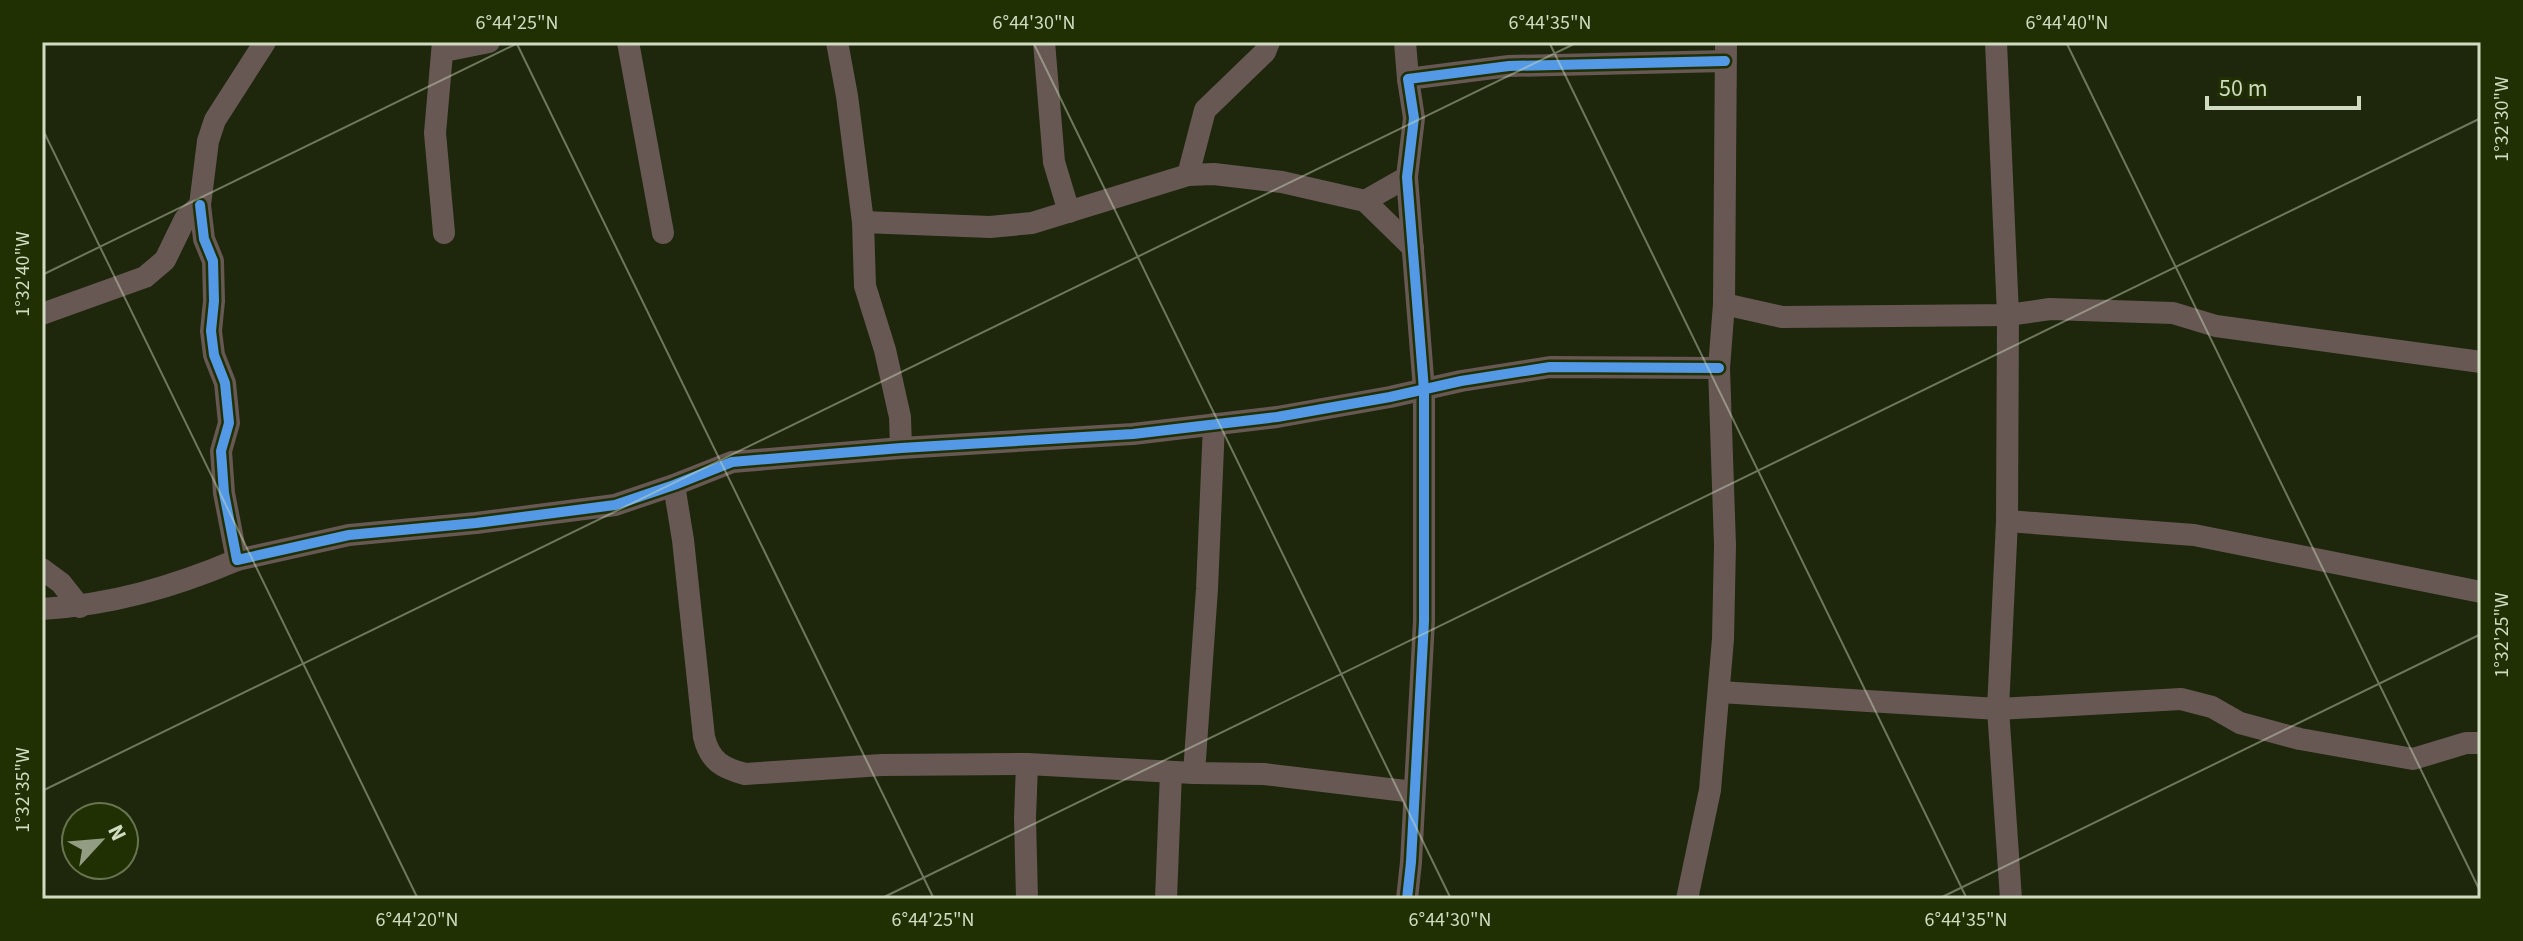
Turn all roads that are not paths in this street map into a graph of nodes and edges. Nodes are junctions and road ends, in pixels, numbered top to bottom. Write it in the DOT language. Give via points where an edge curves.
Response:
graph roads {
  1 [pos="265,42"];
  2 [pos="489,42"];
  3 [pos="628,42"];
  4 [pos="837,42"];
  5 [pos="1044,42"];
  6 [pos="1269,42"];
  7 [pos="1405,42"];
  8 [pos="1996,42"];
  9 [pos="444,46"];
  10 [pos="1725,52"];
  11 [pos="1408,79"];
  12 [pos="1188,175"];
  13 [pos="1407,177"];
  14 [pos="1365,201"];
  15 [pos="200,205"];
  16 [pos="1069,212"];
  17 [pos="863,222"];
  18 [pos="444,233"];
  19 [pos="663,233"];
  20 [pos="1413,248"];
  21 [pos="1724,304"];
  22 [pos="42,314"];
  23 [pos="2008,315"];
  24 [pos="2481,362"];
  25 [pos="1719,368"];
  26 [pos="1424,390"];
  27 [pos="1214,424"];
  28 [pos="901,448"];
  29 [pos="674,485"];
  30 [pos="2007,521"];
  31 [pos="237,560"];
  32 [pos="42,569"];
  33 [pos="2481,592"];
  34 [pos="80,607"];
  35 [pos="42,609"];
  36 [pos="1720,692"];
  37 [pos="1998,709"];
  38 [pos="2481,743"];
  39 [pos="1027,764"];
  40 [pos="1171,772"];
  41 [pos="1194,773"];
  42 [pos="1414,792"];
  43 [pos="1027,899"];
  44 [pos="1166,899"];
  45 [pos="1407,899"];
  46 [pos="1687,899"];
  47 [pos="2011,899"];
  1 -- 15 [label="street" via="215,120"];
  2 -- 9 [label="street"];
  3 -- 19 [label="street"];
  4 -- 17 [label="street"];
  5 -- 16 [label="street" via="1054,162"];
  6 -- 12 [label="street" via="1205,110"];
  7 -- 11 [label="street"];
  8 -- 23 [label="street"];
  9 -- 18 [label="street" via="435,133"];
  10 -- 11 [label="street" via="1509,66"];
  10 -- 21 [label="street"];
  11 -- 13 [label="street" via="1414,118"];
  12 -- 14 [label="street" via="1282,182"];
  12 -- 16 [label="street"];
  13 -- 14 [label="street"];
  13 -- 20 [label="street"];
  14 -- 20 [label="street"];
  15 -- 22 [label="street" via="185,219 165,260 145,277"];
  15 -- 31 [label="street" via="213,261 211,331 229,423 221,451 224,493"];
  16 -- 17 [label="street" via="990,227"];
  17 -- 28 [label="street" via="865,286 900,417"];
  20 -- 26 [label="street"];
  21 -- 23 [label="street" via="1782,317"];
  21 -- 25 [label="street"];
  23 -- 24 [label="street" via="2050,309 2173,313 2216,326"];
  23 -- 30 [label="street"];
  25 -- 26 [label="street" via="1550,367"];
  25 -- 36 [label="street" via="1725,545"];
  26 -- 27 [label="street"];
  26 -- 42 [label="street" via="1424,621"];
  27 -- 28 [label="street"];
  27 -- 41 [label="street"];
  28 -- 29 [label="street" via="732,462"];
  29 -- 31 [label="street" via="615,505 349,535"];
  29 -- 39 [label="street" via="704,737 723,768 745,774 882,765"];
  30 -- 33 [label="street" via="2194,535"];
  30 -- 37 [label="street"];
  31 -- 34 [label="street" via="165,588"];
  32 -- 34 [label="street"];
  34 -- 35 [label="street"];
  36 -- 37 [label="street"];
  36 -- 46 [label="street" via="1710,790"];
  37 -- 38 [label="street" via="2181,699 2285,735 2413,759"];
  37 -- 47 [label="street"];
  39 -- 40 [label="street"];
  39 -- 43 [label="street"];
  40 -- 41 [label="street"];
  40 -- 44 [label="street"];
  41 -- 42 [label="street" via="1264,774"];
  42 -- 45 [label="street"];
}
